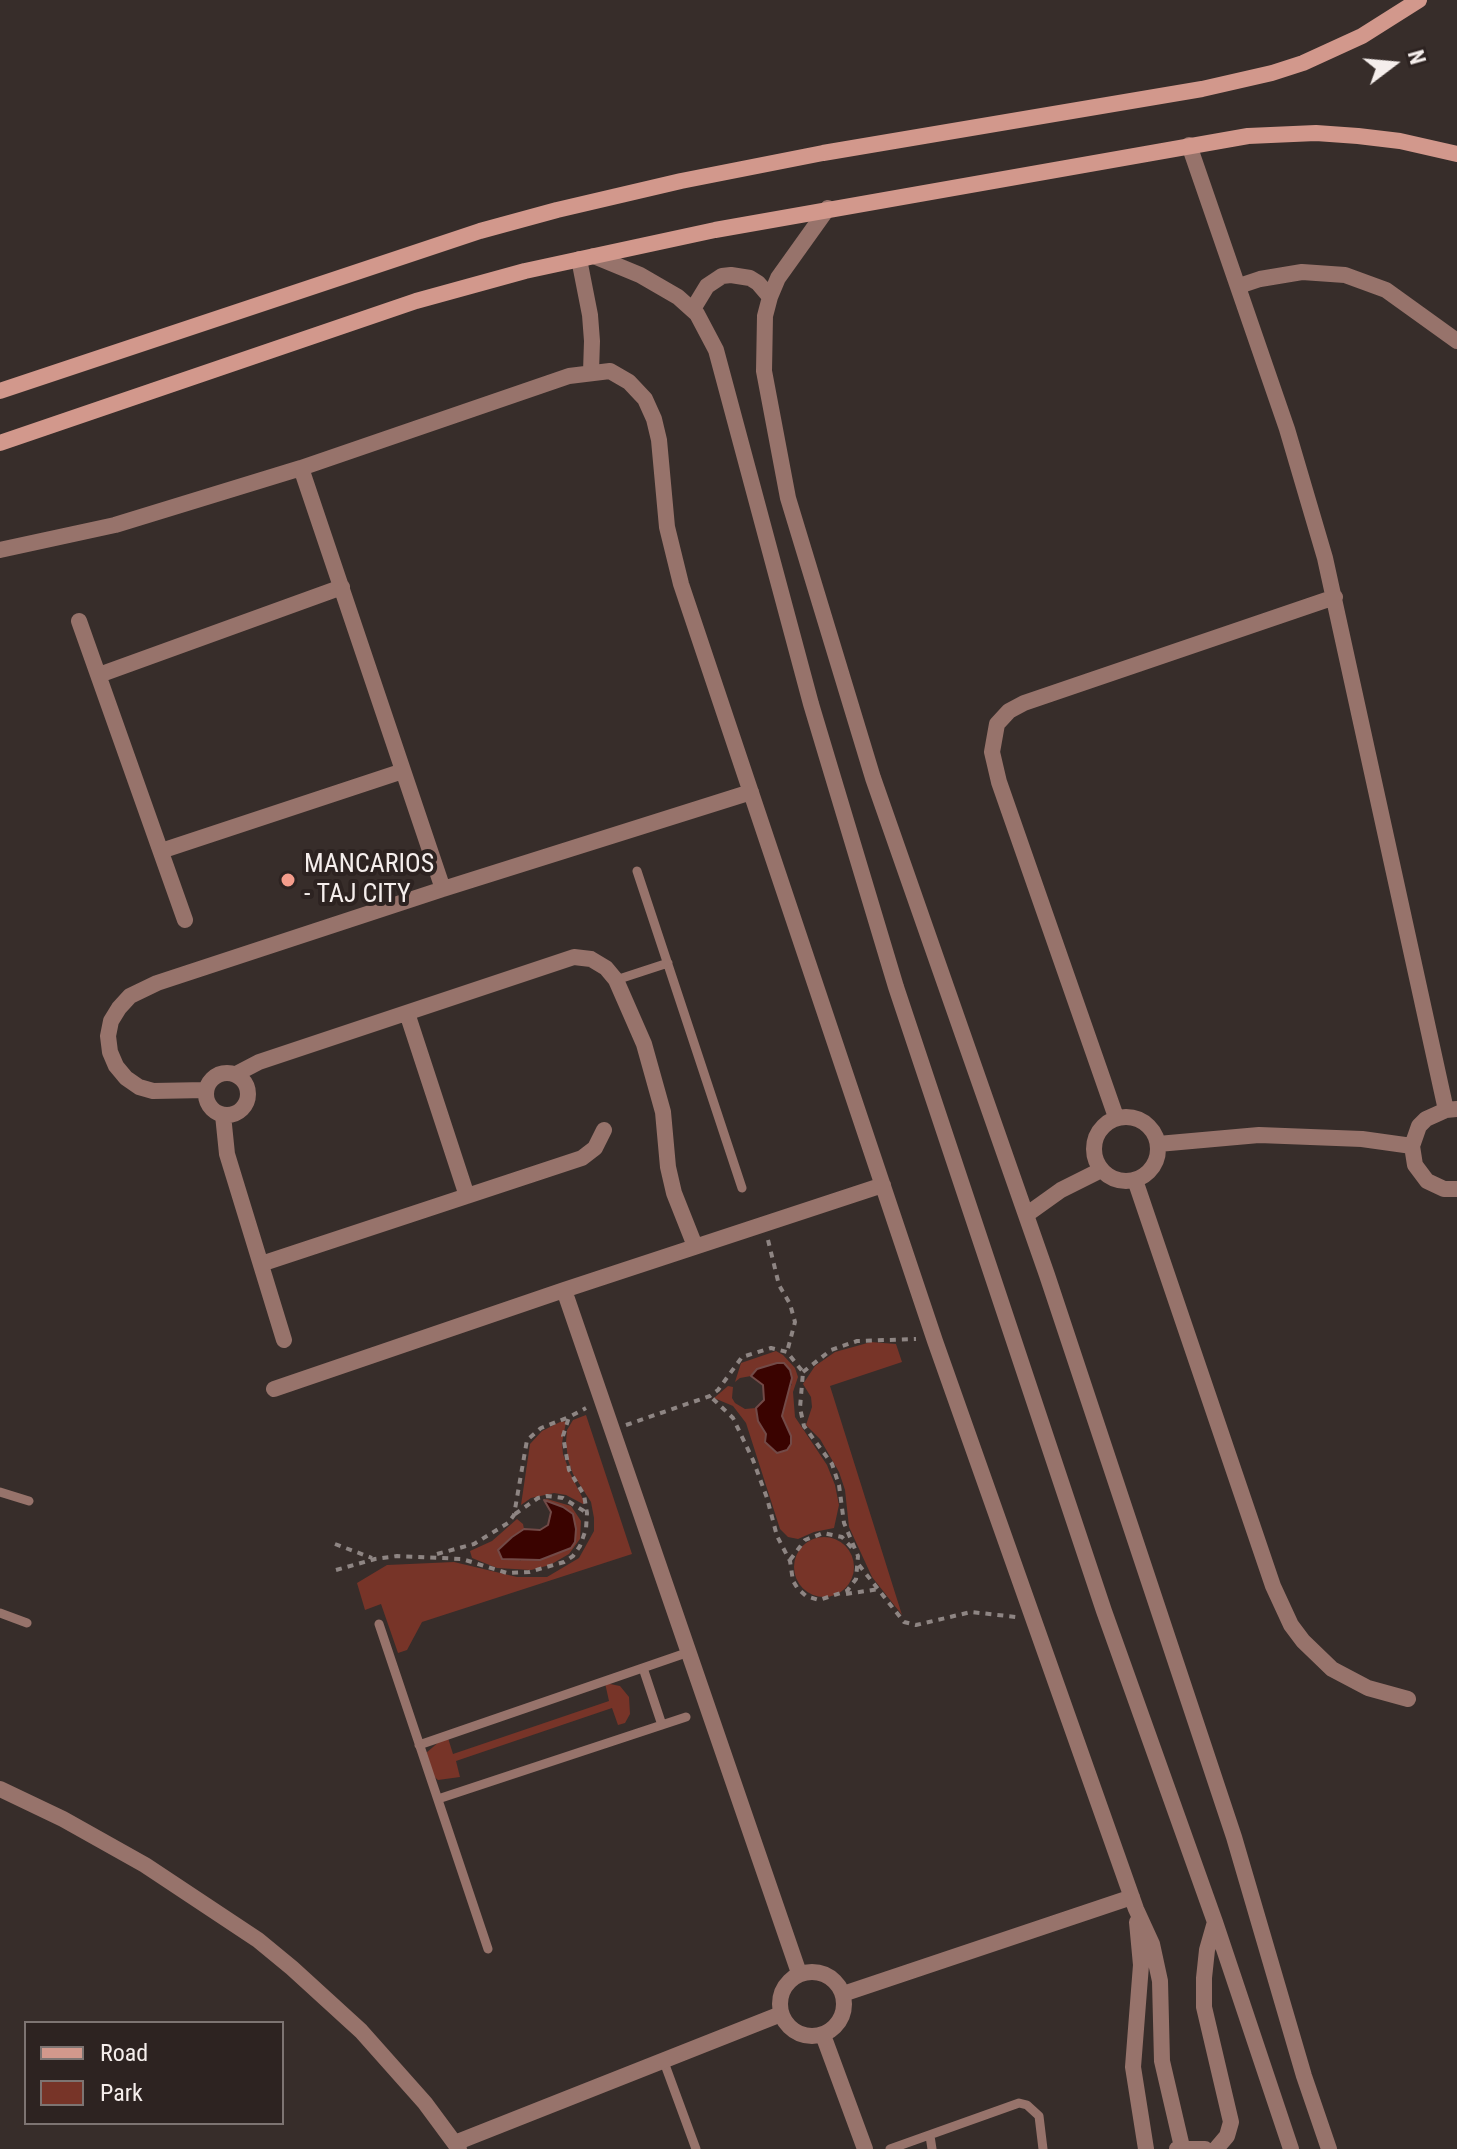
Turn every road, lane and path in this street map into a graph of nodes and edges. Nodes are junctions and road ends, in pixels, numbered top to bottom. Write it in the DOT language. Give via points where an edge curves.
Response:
graph roads {
  1 [pos="1419,0"];
  2 [pos="1189,145"];
  3 [pos="1457,154"];
  4 [pos="828,208"];
  5 [pos="586,257"];
  6 [pos="1239,286"];
  7 [pos="770,297"];
  8 [pos="693,309"];
  9 [pos="1457,341"];
  10 [pos="591,372"];
  11 [pos="0,391"];
  12 [pos="0,443"];
  13 [pos="301,468"];
  14 [pos="0,550"];
  15 [pos="342,587"];
  16 [pos="1335,597"];
  17 [pos="79,621"];
  18 [pos="99,675"];
  19 [pos="403,771"];
  20 [pos="751,792"];
  21 [pos="161,851"];
  22 [pos="637,871"];
  23 [pos="443,889"];
  24 [pos="185,920"];
  25 [pos="668,963"];
  26 [pos="616,980"];
  27 [pos="407,1013"];
  28 [pos="236,1074"];
  29 [pos="206,1090"];
  30 [pos="1451,1110"];
  31 [pos="223,1115"];
  32 [pos="1116,1117"];
  33 [pos="604,1130"];
  34 [pos="1158,1144"];
  35 [pos="1412,1146"];
  36 [pos="1101,1170"];
  37 [pos="1135,1180"];
  38 [pos="883,1185"];
  39 [pos="742,1188"];
  40 [pos="1457,1189"];
  41 [pos="467,1196"];
  42 [pos="1026,1215"];
  43 [pos="761,1224"];
  44 [pos="695,1246"];
  45 [pos="261,1264"];
  46 [pos="564,1290"];
  47 [pos="284,1340"];
  48 [pos="935,1341"];
  49 [pos="787,1352"];
  50 [pos="803,1372"];
  51 [pos="274,1389"];
  52 [pos="710,1396"];
  53 [pos="602,1400"];
  54 [pos="569,1417"];
  55 [pos="612,1429"];
  56 [pos="0,1492"];
  57 [pos="29,1501"];
  58 [pos="587,1513"];
  59 [pos="514,1515"];
  60 [pos="335,1544"];
  61 [pos="421,1556"];
  62 [pos="858,1556"];
  63 [pos="375,1559"];
  64 [pos="790,1561"];
  65 [pos="858,1563"];
  66 [pos="336,1570"];
  67 [pos="879,1589"];
  68 [pos="842,1594"];
  69 [pos="0,1613"];
  70 [pos="1034,1619"];
  71 [pos="27,1623"];
  72 [pos="379,1624"];
  73 [pos="689,1652"];
  74 [pos="643,1668"];
  75 [pos="1408,1699"];
  76 [pos="686,1717"];
  77 [pos="662,1725"];
  78 [pos="419,1745"];
  79 [pos="0,1789"];
  80 [pos="438,1799"];
  81 [pos="1134,1903"];
  82 [pos="1215,1922"];
  83 [pos="488,1949"];
  84 [pos="799,1973"];
  85 [pos="843,1994"];
  86 [pos="781,2014"];
  87 [pos="823,2035"];
  88 [pos="664,2062"];
  89 [pos="930,2136"];
  90 [pos="457,2146"];
  91 [pos="1179,2148"];
  92 [pos="696,2149"];
  93 [pos="865,2149"];
  94 [pos="890,2149"];
  95 [pos="932,2149"];
  96 [pos="1043,2149"];
  97 [pos="1146,2149"];
  98 [pos="1205,2149"];
  99 [pos="1216,2149"];
  100 [pos="1291,2149"];
  101 [pos="1329,2149"];
  1 -- 11 [label="main road" via="1362,36 1272,73 823,153 557,210"];
  2 -- 3 [label="main road" via="1316,133 1400,141"];
  2 -- 4 [label="main road"];
  2 -- 6 [label="street"];
  4 -- 5 [label="main road"];
  4 -- 7 [label="street"];
  5 -- 8 [label="street" via="663,286"];
  5 -- 10 [label="street"];
  5 -- 12 [label="main road" via="363,318"];
  6 -- 9 [label="street" via="1302,272 1345,275 1386,290"];
  6 -- 16 [label="street"];
  7 -- 8 [label="street" via="750,278 722,276 701,292"];
  7 -- 42 [label="street" via="764,371 788,498 882,806"];
  8 -- 82 [label="street" via="721,364 811,704 896,987 1104,1611"];
  10 -- 13 [label="street"];
  10 -- 20 [label="street" via="610,371 629,382 654,419 667,527 681,584"];
  13 -- 14 [label="street" via="115,525"];
  13 -- 15 [label="street"];
  15 -- 18 [label="street"];
  15 -- 19 [label="street"];
  16 -- 30 [label="street"];
  16 -- 32 [label="street" via="1024,703 1002,717 994,732 999,782"];
  17 -- 18 [label="street"];
  18 -- 21 [label="street"];
  19 -- 21 [label="street"];
  19 -- 23 [label="street"];
  20 -- 23 [label="street"];
  20 -- 38 [label="street"];
  21 -- 24 [label="street"];
  22 -- 25 [label="lane"];
  23 -- 29 [label="street" via="130,996 111,1021 108,1036 116,1066 139,1087 153,1091"];
  25 -- 26 [label="lane"];
  25 -- 39 [label="lane"];
  26 -- 27 [label="street" via="599,963 574,957"];
  26 -- 44 [label="street" via="656,1079 674,1193"];
  27 -- 28 [label="street"];
  27 -- 41 [label="street"];
  28 -- 29 [label="street" via="217,1075"];
  28 -- 31 [label="street" via="248,1088 248,1101 241,1111"];
  29 -- 31 [label="street" via="211,1108"];
  30 -- 35 [label="street" via="1426,1119"];
  31 -- 45 [label="street" via="227,1154"];
  32 -- 34 [label="street" via="1142,1121"];
  32 -- 36 [label="street" via="1101,1128 1093,1145"];
  33 -- 41 [label="street" via="595,1148 582,1158"];
  34 -- 35 [label="street" via="1272,1135"];
  34 -- 37 [label="street" via="1151,1170"];
  35 -- 40 [label="street" via="1415,1165 1427,1181"];
  36 -- 37 [label="street" via="1117,1180"];
  36 -- 42 [label="street"];
  37 -- 75 [label="street" via="1273,1586 1291,1625 1332,1669 1368,1688"];
  38 -- 43 [label="street"];
  38 -- 48 [label="street"];
  41 -- 45 [label="street"];
  42 -- 101 [label="street" via="1234,1837"];
  43 -- 44 [label="street"];
  43 -- 49 [label="path" via="795,1322"];
  44 -- 46 [label="street"];
  45 -- 47 [label="street"];
  46 -- 51 [label="street"];
  46 -- 53 [label="street"];
  48 -- 50 [label="path" via="857,1341 831,1350"];
  48 -- 70 [label="street"];
  49 -- 50 [label="path"];
  49 -- 52 [label="path" via="771,1348 742,1357"];
  50 -- 62 [label="path" via="804,1426 832,1464 844,1523"];
  52 -- 55 [label="path"];
  52 -- 64 [label="path" via="733,1418"];
  53 -- 54 [label="path"];
  53 -- 55 [label="street"];
  54 -- 58 [label="path" via="563,1436 566,1455"];
  54 -- 59 [label="path" via="527,1440"];
  55 -- 73 [label="street"];
  56 -- 57 [label="lane"];
  58 -- 59 [label="path" via="563,1498 547,1496"];
  58 -- 61 [label="path" via="580,1546 551,1567 507,1573 462,1559"];
  59 -- 61 [label="path" via="501,1530 474,1544"];
  60 -- 63 [label="path"];
  61 -- 63 [label="path"];
  62 -- 64 [label="path" via="842,1537 823,1533 805,1540"];
  62 -- 65 [label="path"];
  63 -- 66 [label="path"];
  64 -- 68 [label="path" via="793,1581 806,1596 819,1600"];
  65 -- 67 [label="path"];
  65 -- 68 [label="path" via="856,1579"];
  67 -- 68 [label="path"];
  67 -- 70 [label="path" via="904,1622 916,1625 971,1612"];
  69 -- 71 [label="lane"];
  70 -- 81 [label="street"];
  72 -- 78 [label="lane"];
  73 -- 74 [label="lane"];
  73 -- 84 [label="street"];
  74 -- 77 [label="lane"];
  74 -- 78 [label="lane"];
  76 -- 77 [label="lane"];
  77 -- 80 [label="lane"];
  78 -- 80 [label="lane"];
  79 -- 90 [label="street" via="132,1857 258,1940 361,2031"];
  80 -- 83 [label="lane"];
  81 -- 85 [label="street"];
  81 -- 91 [label="street" via="1152,1944 1160,1981 1162,2061"];
  81 -- 97 [label="street" via="1141,1965 1133,2067"];
  82 -- 99 [label="street" via="1207,1950 1204,2007 1231,2122"];
  82 -- 100 [label="street"];
  84 -- 85 [label="street" via="825,1974"];
  84 -- 86 [label="street" via="782,1990"];
  85 -- 87 [label="street" via="841,2018"];
  86 -- 87 [label="street" via="797,2033"];
  86 -- 88 [label="street"];
  87 -- 93 [label="street"];
  88 -- 90 [label="street"];
  88 -- 92 [label="lane"];
  89 -- 94 [label="lane"];
  89 -- 95 [label="lane"];
  89 -- 96 [label="lane" via="1019,2103 1039,2116"];
  91 -- 98 [label="street"];
}
